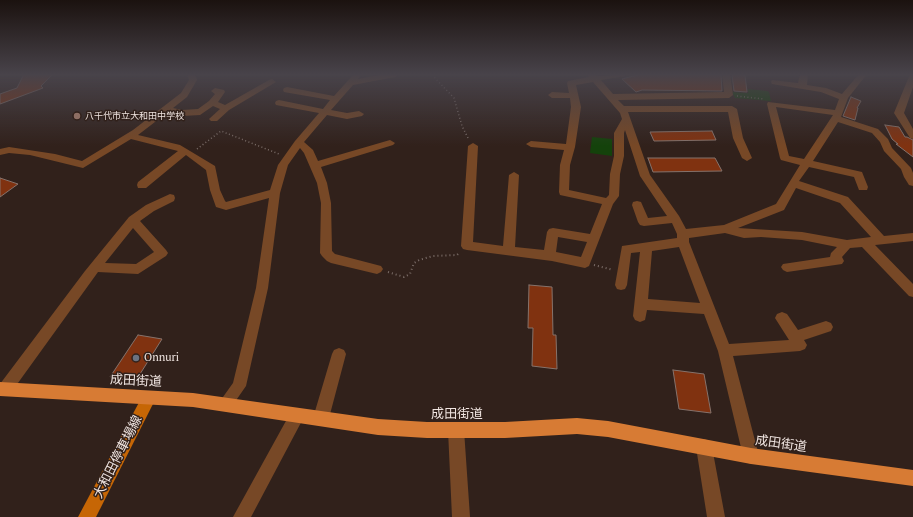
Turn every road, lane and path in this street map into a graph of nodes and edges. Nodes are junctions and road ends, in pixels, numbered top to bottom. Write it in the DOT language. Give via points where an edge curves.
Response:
graph roads {
  1 [pos="180,98"];
  2 [pos="216,98"];
  3 [pos="243,98"];
  4 [pos="332,98"];
  5 [pos="454,98"];
  6 [pos="574,98"];
  7 [pos="613,98"];
  8 [pos="754,98"];
  9 [pos="844,98"];
  10 [pos="904,98"];
  11 [pos="337,99"];
  12 [pos="212,103"];
  13 [pos="279,103"];
  14 [pos="772,104"];
  15 [pos="226,108"];
  16 [pos="166,109"];
  17 [pos="326,111"];
  18 [pos="359,114"];
  19 [pos="623,114"];
  20 [pos="836,116"];
  21 [pos="214,119"];
  22 [pos="913,119"];
  23 [pos="903,121"];
  24 [pos="129,136"];
  25 [pos="913,136"];
  26 [pos="298,143"];
  27 [pos="390,143"];
  28 [pos="531,144"];
  29 [pos="473,146"];
  30 [pos="570,147"];
  31 [pos="0,152"];
  32 [pos="187,152"];
  33 [pos="288,157"];
  34 [pos="746,158"];
  35 [pos="807,162"];
  36 [pos="314,166"];
  37 [pos="514,175"];
  38 [pos="913,182"];
  39 [pos="793,183"];
  40 [pos="142,185"];
  41 [pos="863,187"];
  42 [pos="275,193"];
  43 [pos="170,198"];
  44 [pos="608,202"];
  45 [pos="637,205"];
  46 [pos="133,220"];
  47 [pos="675,220"];
  48 [pos="725,229"];
  49 [pos="683,238"];
  50 [pos="913,238"];
  51 [pos="594,239"];
  52 [pos="882,241"];
  53 [pos="865,242"];
  54 [pos="847,244"];
  55 [pos="467,246"];
  56 [pos="647,247"];
  57 [pos="509,251"];
  58 [pos="550,256"];
  59 [pos="585,263"];
  60 [pos="95,267"];
  61 [pos="787,267"];
  62 [pos="377,269"];
  63 [pos="623,272"];
  64 [pos="621,285"];
  65 [pos="913,292"];
  66 [pos="709,308"];
  67 [pos="782,318"];
  68 [pos="826,327"];
  69 [pos="795,337"];
  70 [pos="724,351"];
  71 [pos="339,354"];
  72 [pos="2,389"];
  73 [pos="149,398"];
  74 [pos="225,404"];
  75 [pos="297,415"];
  76 [pos="321,418"];
  77 [pos="456,430"];
  78 [pos="704,447"];
  79 [pos="751,456"];
  80 [pos="913,478"];
  81 [pos="87,517"];
  82 [pos="242,517"];
  83 [pos="460,517"];
  84 [pos="716,517"];
  1 -- 16 [label="street"];
  2 -- 12 [label="street"];
  3 -- 15 [label="street"];
  4 -- 11 [label="street"];
  5 -- 29 [label="path" via="462,126"];
  6 -- 30 [label="street" via="576,107"];
  7 -- 19 [label="street"];
  8 -- 14 [label="path" via="769,100"];
  9 -- 20 [label="street"];
  10 -- 23 [label="street" via="899,113"];
  11 -- 17 [label="street"];
  12 -- 15 [label="street"];
  12 -- 16 [label="street" via="200,112 182,113"];
  13 -- 17 [label="street"];
  14 -- 20 [label="street"];
  14 -- 35 [label="street" via="785,158"];
  15 -- 21 [label="street"];
  16 -- 24 [label="street"];
  17 -- 18 [label="street" via="347,116"];
  17 -- 26 [label="street"];
  19 -- 34 [label="street" via="732,109 738,138"];
  19 -- 44 [label="street" via="614,196"];
  19 -- 47 [label="street" via="645,176"];
  20 -- 35 [label="street"];
  20 -- 38 [label="street" via="875,131 885,141 887,149 906,168"];
  22 -- 23 [label="street"];
  23 -- 25 [label="street"];
  24 -- 31 [label="street" via="83,165 30,152"];
  24 -- 32 [label="street" via="177,147"];
  26 -- 33 [label="street"];
  26 -- 36 [label="street" via="309,152"];
  27 -- 36 [label="street"];
  28 -- 30 [label="street"];
  29 -- 55 [label="street"];
  30 -- 44 [label="street" via="565,165 564,192"];
  32 -- 33 [label="path" via="221,132"];
  32 -- 40 [label="street"];
  32 -- 42 [label="street" via="211,168 220,204 226,206"];
  33 -- 42 [label="street"];
  35 -- 39 [label="street"];
  35 -- 41 [label="street" via="858,174"];
  36 -- 62 [label="street" via="322,183 326,203 326,253 331,258"];
  37 -- 57 [label="street"];
  39 -- 48 [label="street" via="780,207"];
  39 -- 52 [label="street" via="844,200"];
  42 -- 74 [label="street" via="262,288 239,386"];
  43 -- 46 [label="street"];
  44 -- 51 [label="street"];
  45 -- 47 [label="street" via="644,222"];
  46 -- 60 [label="street"];
  46 -- 60 [label="street" via="162,252 138,269"];
  47 -- 49 [label="street"];
  48 -- 49 [label="street"];
  48 -- 54 [label="street" via="744,234 802,236"];
  49 -- 56 [label="street"];
  49 -- 66 [label="street"];
  50 -- 52 [label="street"];
  51 -- 58 [label="street" via="553,232"];
  51 -- 59 [label="street"];
  52 -- 53 [label="street"];
  53 -- 54 [label="street"];
  53 -- 65 [label="street"];
  54 -- 61 [label="street" via="835,256 838,261"];
  55 -- 57 [label="street"];
  55 -- 62 [label="path" via="457,255 433,256 419,260 414,263 410,274 404,277"];
  56 -- 63 [label="street" via="626,249"];
  56 -- 66 [label="street" via="641,310"];
  57 -- 58 [label="street"];
  58 -- 59 [label="street"];
  59 -- 63 [label="path"];
  60 -- 72 [label="street"];
  63 -- 64 [label="street"];
  66 -- 70 [label="street"];
  67 -- 69 [label="street"];
  68 -- 69 [label="street"];
  69 -- 70 [label="street" via="800,345"];
  70 -- 79 [label="street"];
  71 -- 76 [label="street"];
  72 -- 73 [label="highway, 成田街道"];
  73 -- 74 [label="highway, 成田街道"];
  73 -- 81 [label="main road, 大和田停車場線"];
  74 -- 75 [label="highway, 成田街道"];
  75 -- 76 [label="highway, 成田街道"];
  75 -- 82 [label="street"];
  76 -- 77 [label="highway, 成田街道" via="378,427"];
  77 -- 78 [label="highway, 成田街道" via="577,426 608,429"];
  77 -- 83 [label="street"];
  78 -- 79 [label="highway, 成田街道"];
  78 -- 84 [label="street"];
  79 -- 80 [label="highway, 成田街道"];
}
